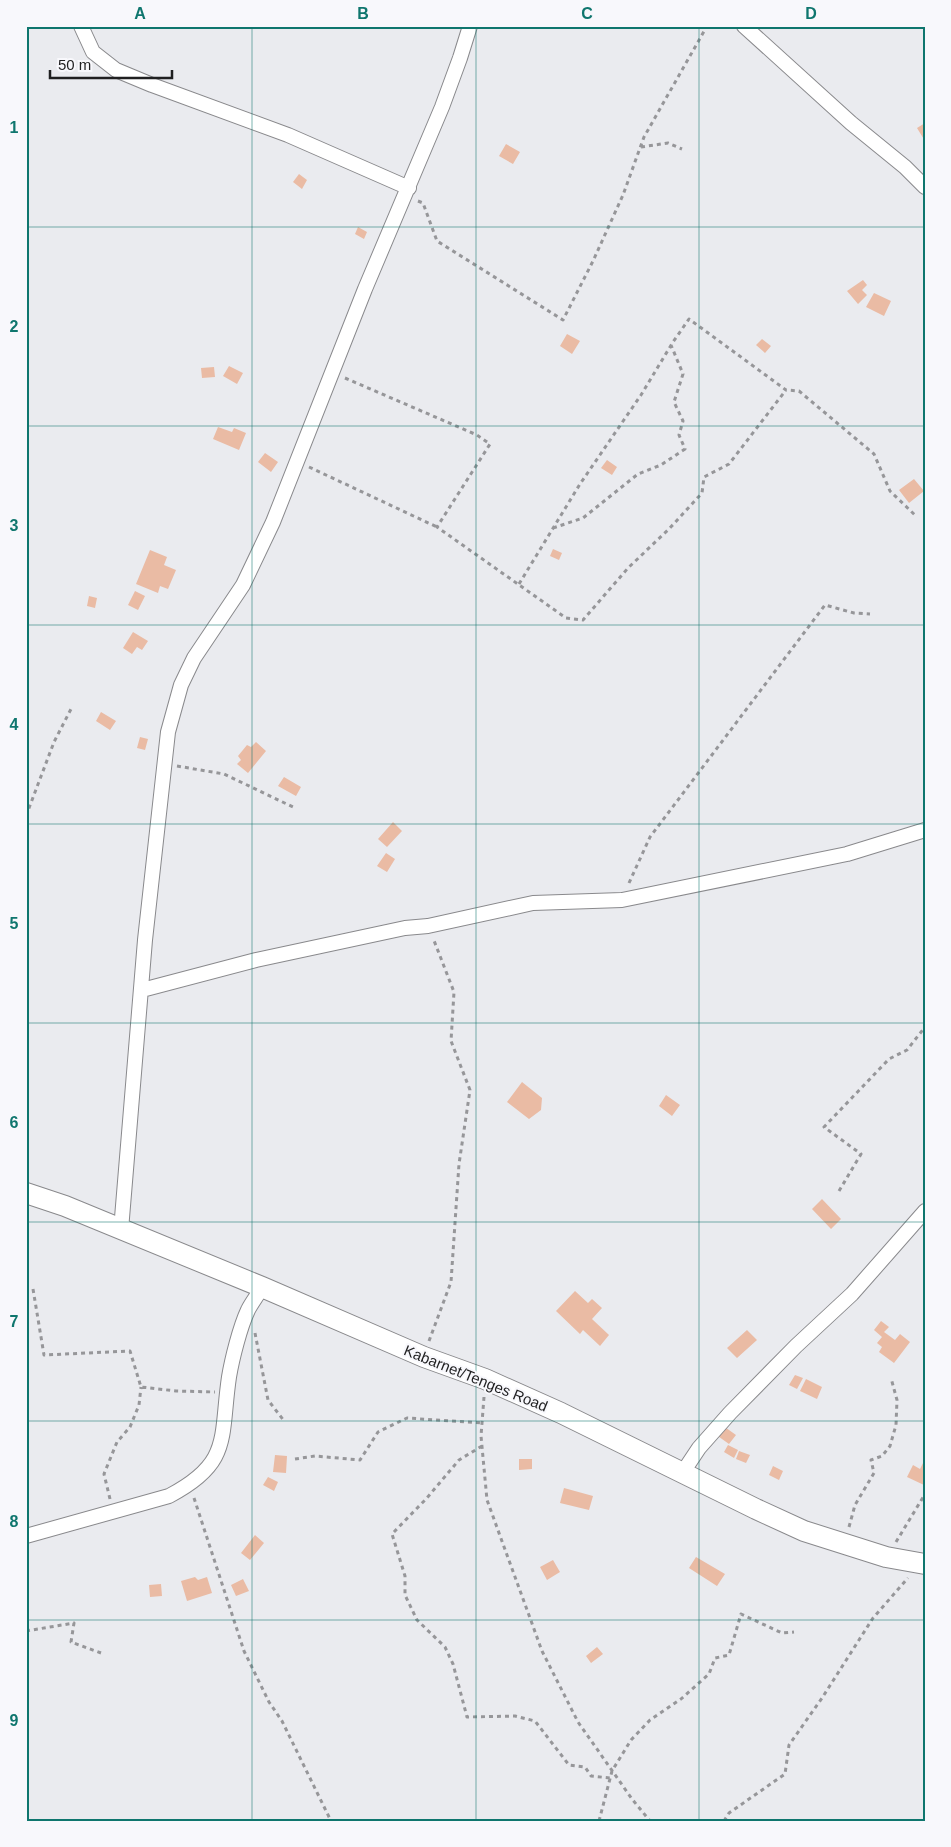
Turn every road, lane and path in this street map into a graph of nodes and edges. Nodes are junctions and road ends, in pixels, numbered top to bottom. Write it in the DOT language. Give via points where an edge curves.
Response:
graph roads {
  1 [pos="81,26"];
  2 [pos="470,26"];
  3 [pos="707,26"];
  4 [pos="744,26"];
  5 [pos="640,148"];
  6 [pos="682,150"];
  7 [pos="925,187"];
  8 [pos="407,192"];
  9 [pos="671,345"];
  10 [pos="332,373"];
  11 [pos="786,390"];
  12 [pos="297,462"];
  13 [pos="917,517"];
  14 [pos="437,527"];
  15 [pos="553,528"];
  16 [pos="519,584"];
  17 [pos="870,614"];
  18 [pos="71,710"];
  19 [pos="164,764"];
  20 [pos="292,807"];
  21 [pos="26,816"];
  22 [pos="925,830"];
  23 [pos="622,900"];
  24 [pos="428,926"];
  25 [pos="142,990"];
  26 [pos="925,1027"];
  27 [pos="839,1191"];
  28 [pos="26,1193"];
  29 [pos="925,1211"];
  30 [pos="121,1230"];
  31 [pos="262,1287"];
  32 [pos="33,1289"];
  33 [pos="248,1311"];
  34 [pos="424,1357"];
  35 [pos="891,1378"];
  36 [pos="485,1379"];
  37 [pos="141,1387"];
  38 [pos="228,1392"];
  39 [pos="285,1422"];
  40 [pos="482,1423"];
  41 [pos="482,1446"];
  42 [pos="295,1458"];
  43 [pos="683,1472"];
  44 [pos="189,1485"];
  45 [pos="925,1494"];
  46 [pos="112,1512"];
  47 [pos="26,1536"];
  48 [pos="844,1544"];
  49 [pos="886,1557"];
  50 [pos="922,1564"];
  51 [pos="26,1631"];
  52 [pos="794,1632"];
  53 [pos="101,1653"];
  54 [pos="612,1771"];
  55 [pos="610,1778"];
  56 [pos="331,1821"];
  57 [pos="599,1821"];
  58 [pos="650,1821"];
  59 [pos="724,1821"];
  1 -- 8 [label="street" via="93,52 116,70 288,135"];
  2 -- 8 [label="street"];
  3 -- 5 [label="path"];
  4 -- 7 [label="street"];
  5 -- 6 [label="path" via="668,143"];
  5 -- 8 [label="path" via="593,261 562,320 437,241 423,203"];
  8 -- 10 [label="street"];
  9 -- 11 [label="path" via="689,319"];
  9 -- 15 [label="path"];
  9 -- 15 [label="path" via="683,374 674,402 683,421 679,436 685,449 661,465 638,474 583,518"];
  10 -- 12 [label="street"];
  10 -- 14 [label="path" via="490,444"];
  11 -- 13 [label="path" via="799,391 874,454 890,492"];
  11 -- 16 [label="path" via="729,464 704,477 702,493 628,568 583,620 566,618"];
  12 -- 14 [label="path"];
  12 -- 19 [label="street" via="243,585 194,658 181,685 171,715"];
  14 -- 16 [label="path"];
  15 -- 16 [label="path"];
  17 -- 23 [label="path" via="826,605 650,838"];
  18 -- 21 [label="path" via="54,742"];
  19 -- 20 [label="path" via="224,774"];
  19 -- 25 [label="street"];
  22 -- 23 [label="street" via="847,854"];
  23 -- 24 [label="street" via="533,903"];
  24 -- 25 [label="street" via="404,928 256,960"];
  24 -- 34 [label="path" via="454,992 451,1041 470,1090 458,1164 451,1282"];
  25 -- 30 [label="street"];
  26 -- 27 [label="path" via="907,1050 889,1059 824,1127 861,1154"];
  28 -- 30 [label="street, Kabarnet/Tenges Road"];
  29 -- 43 [label="street" via="852,1294 724,1420"];
  30 -- 31 [label="street, Kabarnet/Tenges Road"];
  31 -- 33 [label="street"];
  31 -- 34 [label="street, Kabarnet/Tenges Road"];
  32 -- 37 [label="path" via="44,1355 130,1351"];
  33 -- 38 [label="street" via="231,1368"];
  33 -- 39 [label="path" via="268,1400"];
  34 -- 36 [label="street, Kabarnet/Tenges Road"];
  35 -- 48 [label="path" via="897,1400 896,1425 890,1446 882,1456 871,1460 874,1473 856,1505"];
  36 -- 40 [label="path"];
  36 -- 43 [label="street, Kabarnet/Tenges Road"];
  37 -- 38 [label="path"];
  37 -- 46 [label="path" via="139,1404 130,1427 117,1442 104,1474"];
  38 -- 44 [label="street" via="221,1447 211,1465"];
  40 -- 41 [label="path"];
  40 -- 42 [label="path" via="407,1418 378,1432 360,1460 315,1456"];
  41 -- 54 [label="path" via="487,1500 542,1651 578,1722"];
  41 -- 55 [label="path" via="459,1460 392,1534 405,1576 405,1595 417,1620 445,1647 453,1664 467,1717 515,1716 536,1721 569,1764 585,1767 591,1776"];
  43 -- 48 [label="street, Kabarnet/Tenges Road" via="796,1527"];
  44 -- 46 [label="street" via="169,1496"];
  44 -- 56 [label="path" via="244,1652"];
  45 -- 49 [label="path"];
  46 -- 47 [label="street"];
  48 -- 49 [label="street, Kabarnet/Tenges Road"];
  49 -- 50 [label="street, Kabarnet/Tenges Road"];
  50 -- 59 [label="path" via="873,1618 790,1744 785,1774 729,1813"];
  51 -- 53 [label="path" via="74,1624 71,1642"];
  52 -- 54 [label="path" via="782,1633 741,1614 729,1655 715,1658 709,1674 650,1720 631,1740"];
  54 -- 55 [label="path"];
  54 -- 58 [label="path"];
  55 -- 57 [label="path"];
}
